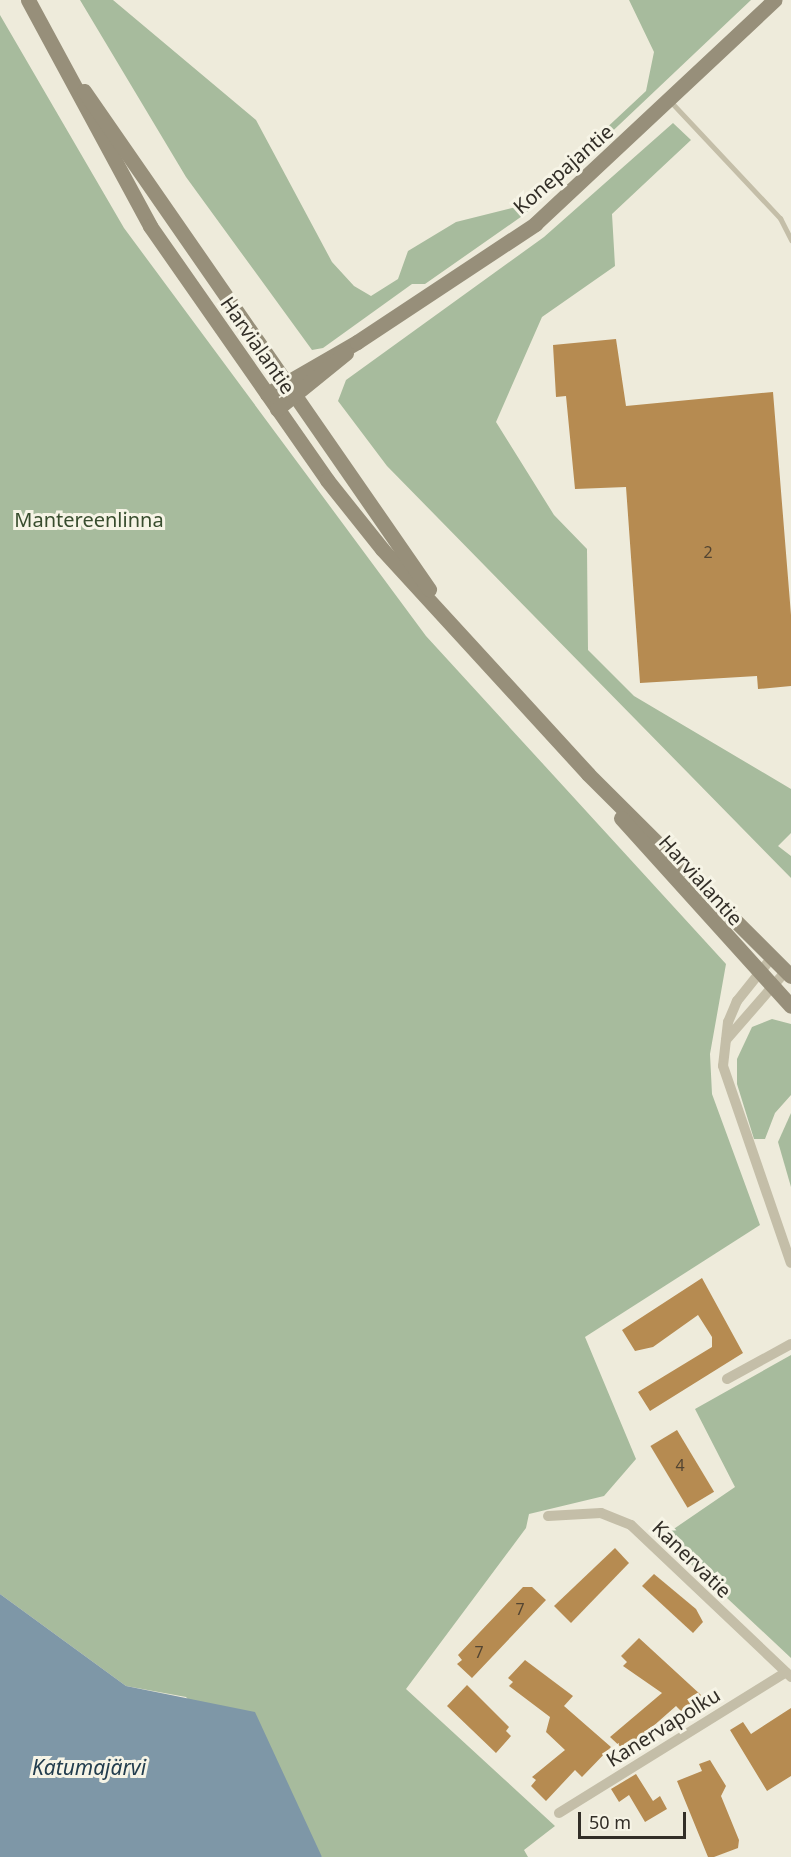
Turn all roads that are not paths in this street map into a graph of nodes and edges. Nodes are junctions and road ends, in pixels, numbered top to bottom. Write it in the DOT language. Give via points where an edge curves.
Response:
graph roads {
  1 [pos="27,0"];
  2 [pos="774,0"];
  3 [pos="53,47"];
  4 [pos="670,101"];
  5 [pos="780,218"];
  6 [pos="791,230"];
  7 [pos="791,240"];
  8 [pos="357,342"];
  9 [pos="286,379"];
  10 [pos="267,394"];
  11 [pos="297,397"];
  12 [pos="277,409"];
  13 [pos="466,640"];
  14 [pos="588,774"];
  15 [pos="773,956"];
  16 [pos="789,973"];
  17 [pos="759,974"];
  18 [pos="770,988"];
  19 [pos="791,1006"];
  20 [pos="724,1042"];
  21 [pos="791,1263"];
  22 [pos="791,1344"];
  23 [pos="727,1379"];
  24 [pos="548,1516"];
  25 [pos="789,1675"];
  26 [pos="559,1812"];
  1 -- 3 [label="main road, Harvialantie"];
  2 -- 4 [label="main road, Konepajantie"];
  3 -- 9 [label="main road, Harvialantie"];
  3 -- 10 [label="main road, Harvialantie" via="150,226"];
  4 -- 5 [label="lane"];
  4 -- 8 [label="main road, Konepajantie" via="535,224"];
  5 -- 6 [label="lane"];
  5 -- 7 [label="lane"];
  8 -- 9 [label="main road, Konepajantie"];
  8 -- 11 [label="main road, Konepajantie"];
  9 -- 10 [label="main road, Konepajantie"];
  9 -- 11 [label="main road, Harvialantie"];
  10 -- 12 [label="main road, Harvialantie"];
  11 -- 12 [label="main road, Konepajantie"];
  11 -- 13 [label="main road, Harvialantie"];
  12 -- 13 [label="main road, Harvialantie" via="382,549"];
  13 -- 14 [label="main road, Harvialantie"];
  14 -- 15 [label="main road, Harvialantie"];
  14 -- 17 [label="main road, Harvialantie" via="641,845"];
  15 -- 16 [label="main road, Harvialantie"];
  15 -- 17 [label="street"];
  16 -- 18 [label="street"];
  17 -- 18 [label="main road, Harvialantie"];
  17 -- 20 [label="street" via="737,1002"];
  18 -- 19 [label="main road, Harvialantie"];
  18 -- 20 [label="street"];
  20 -- 21 [label="street" via="729,1096"];
  22 -- 23 [label="street"];
  24 -- 25 [label="street, Kanervatie" via="601,1513 631,1525"];
  25 -- 26 [label="street, Kanervapolku"];
}
